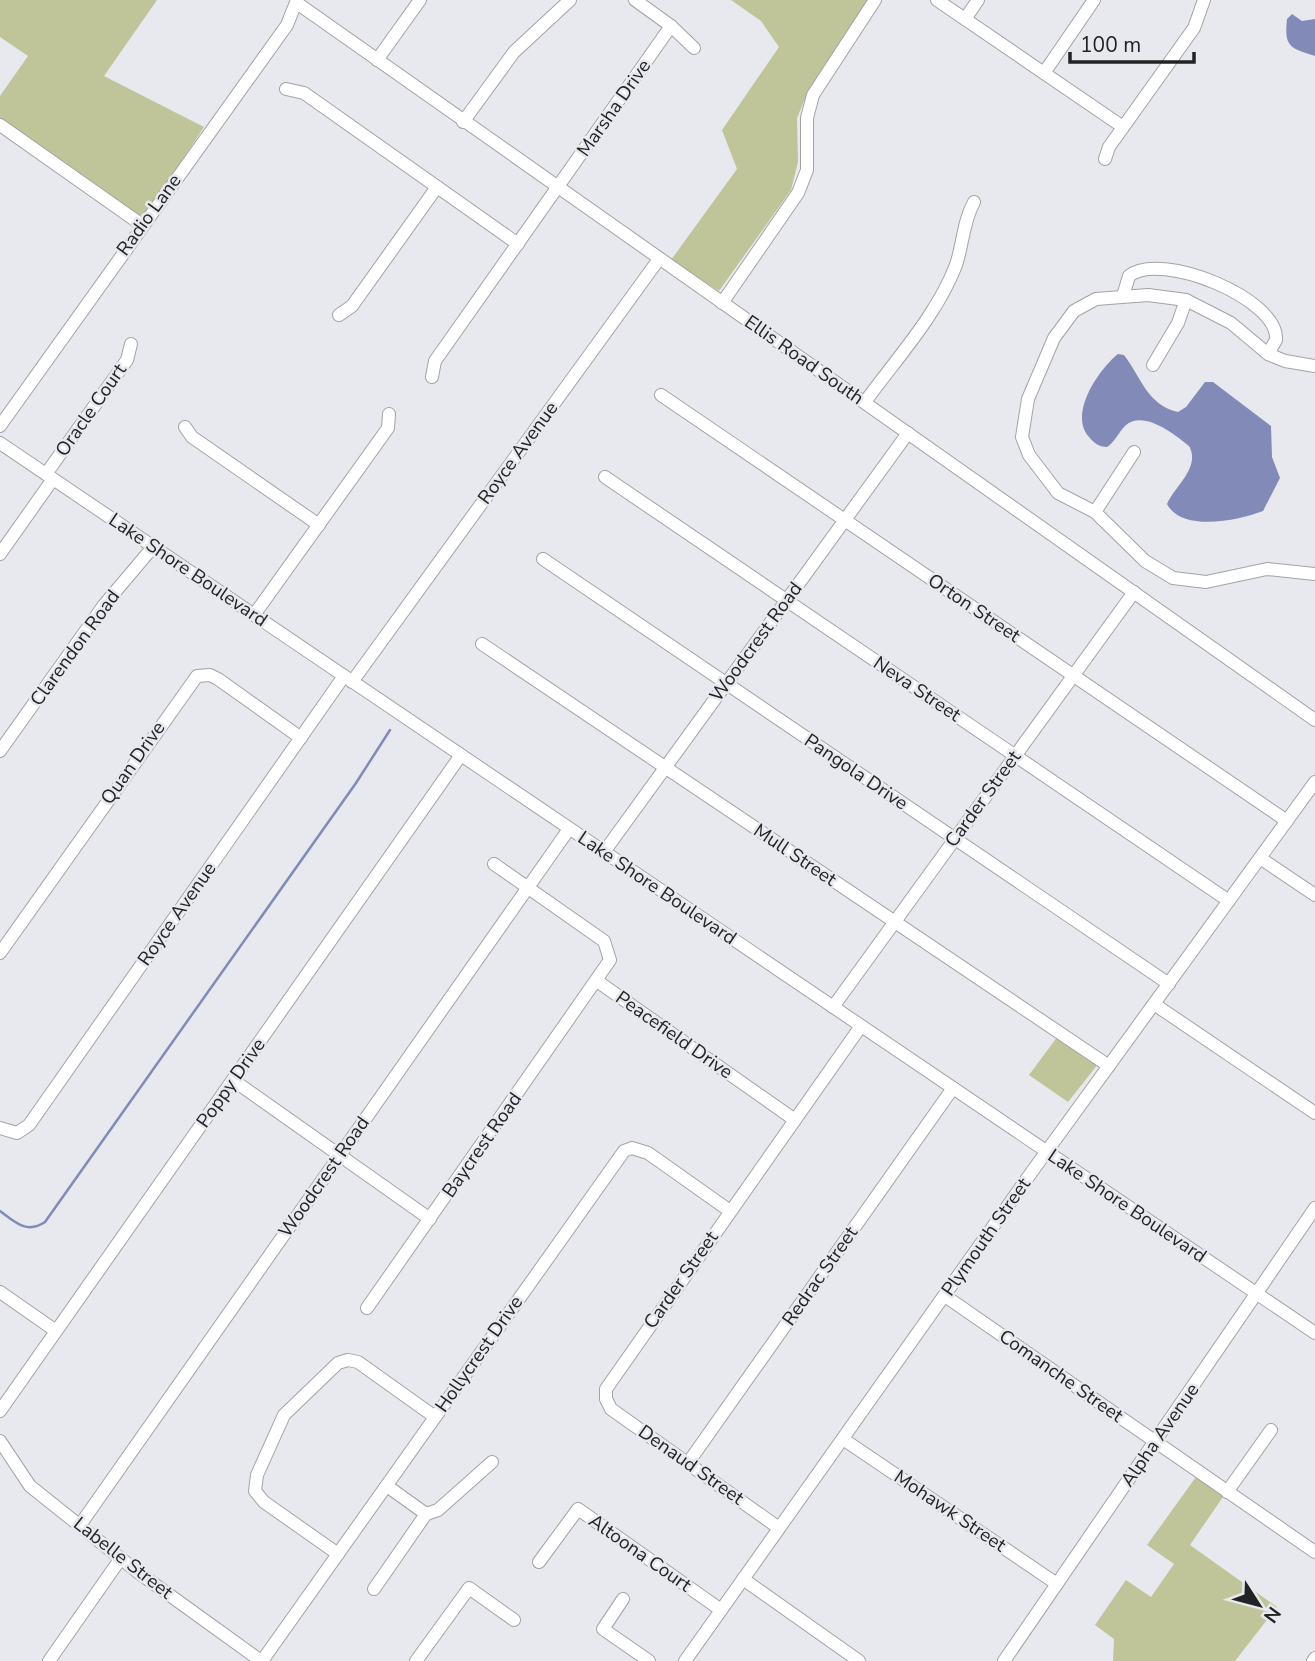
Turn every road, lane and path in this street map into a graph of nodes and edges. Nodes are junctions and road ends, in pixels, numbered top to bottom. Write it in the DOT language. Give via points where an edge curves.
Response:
graph roads {
  1 [pos="420,0"];
  2 [pos="570,0"];
  3 [pos="635,0"];
  4 [pos="875,0"];
  5 [pos="937,0"];
  6 [pos="978,0"];
  7 [pos="1094,0"];
  8 [pos="1204,0"];
  9 [pos="297,2"];
  10 [pos="965,19"];
  11 [pos="671,26"];
  12 [pos="694,48"];
  13 [pos="377,60"];
  14 [pos="1044,73"];
  15 [pos="286,89"];
  16 [pos="463,122"];
  17 [pos="0,125"];
  18 [pos="1123,127"];
  19 [pos="1105,159"];
  20 [pos="437,187"];
  21 [pos="557,189"];
  22 [pos="974,202"];
  23 [pos="142,225"];
  24 [pos="518,244"];
  25 [pos="659,259"];
  26 [pos="1123,296"];
  27 [pos="1186,300"];
  28 [pos="722,303"];
  29 [pos="339,315"];
  30 [pos="131,344"];
  31 [pos="1268,354"];
  32 [pos="1153,365"];
  33 [pos="1315,366"];
  34 [pos="432,377"];
  35 [pos="661,395"];
  36 [pos="865,402"];
  37 [pos="389,414"];
  38 [pos="0,426"];
  39 [pos="185,426"];
  40 [pos="908,433"];
  41 [pos="0,443"];
  42 [pos="1134,452"];
  43 [pos="50,476"];
  44 [pos="605,477"];
  45 [pos="1096,512"];
  46 [pos="845,520"];
  47 [pos="319,525"];
  48 [pos="153,547"];
  49 [pos="0,554"];
  50 [pos="543,559"];
  51 [pos="1315,574"];
  52 [pos="1134,592"];
  53 [pos="786,601"];
  54 [pos="254,615"];
  55 [pos="482,644"];
  56 [pos="1073,676"];
  57 [pos="348,679"];
  58 [pos="725,684"];
  59 [pos="1315,720"];
  60 [pos="301,738"];
  61 [pos="0,751"];
  62 [pos="461,755"];
  63 [pos="1015,756"];
  64 [pos="665,768"];
  65 [pos="1315,782"];
  66 [pos="1287,821"];
  67 [pos="569,829"];
  68 [pos="955,838"];
  69 [pos="604,852"];
  70 [pos="1260,858"];
  71 [pos="494,864"];
  72 [pos="528,887"];
  73 [pos="1315,895"];
  74 [pos="1229,901"];
  75 [pos="895,922"];
  76 [pos="0,953"];
  77 [pos="597,981"];
  78 [pos="1169,984"];
  79 [pos="1154,1004"];
  80 [pos="833,1007"];
  81 [pos="861,1026"];
  82 [pos="1108,1066"];
  83 [pos="233,1080"];
  84 [pos="953,1088"];
  85 [pos="1315,1113"];
  86 [pos="795,1120"];
  87 [pos="0,1128"];
  88 [pos="1047,1151"];
  89 [pos="339,1155"];
  90 [pos="1315,1208"];
  91 [pos="730,1210"];
  92 [pos="430,1219"];
  93 [pos="0,1292"];
  94 [pos="1257,1294"];
  95 [pos="945,1296"];
  96 [pos="367,1308"];
  97 [pos="56,1331"];
  98 [pos="1315,1333"];
  99 [pos="606,1399"];
  100 [pos="0,1411"];
  101 [pos="435,1416"];
  102 [pos="1271,1430"];
  103 [pos="843,1439"];
  104 [pos="0,1441"];
  105 [pos="1155,1442"];
  106 [pos="492,1462"];
  107 [pos="688,1463"];
  108 [pos="387,1486"];
  109 [pos="1227,1492"];
  110 [pos="426,1514"];
  111 [pos="80,1525"];
  112 [pos="779,1528"];
  113 [pos="1315,1552"];
  114 [pos="338,1554"];
  115 [pos="121,1558"];
  116 [pos="540,1562"];
  117 [pos="743,1579"];
  118 [pos="1056,1584"];
  119 [pos="374,1589"];
  120 [pos="623,1599"];
  121 [pos="721,1610"];
  122 [pos="513,1620"];
  123 [pos="49,1661"];
  124 [pos="261,1661"];
  125 [pos="416,1661"];
  126 [pos="649,1661"];
  127 [pos="685,1661"];
  128 [pos="859,1661"];
  129 [pos="1004,1661"];
  1 -- 13 [label="street"];
  2 -- 16 [label="street" via="514,52"];
  3 -- 11 [label="street"];
  4 -- 28 [label="street" via="813,95 807,118 807,170 798,193"];
  5 -- 10 [label="street"];
  6 -- 10 [label="street"];
  7 -- 14 [label="street"];
  8 -- 18 [label="street" via="1194,28"];
  9 -- 13 [label="street, Ellis Road South"];
  9 -- 23 [label="street, Radio Lane" via="287,24"];
  10 -- 14 [label="street"];
  11 -- 12 [label="street"];
  11 -- 21 [label="street, Marsha Drive"];
  13 -- 16 [label="street, Ellis Road South"];
  14 -- 18 [label="street"];
  15 -- 20 [label="street" via="304,93"];
  16 -- 21 [label="street, Ellis Road South"];
  17 -- 23 [label="street"];
  18 -- 19 [label="street"];
  20 -- 24 [label="street"];
  20 -- 29 [label="street" via="352,306"];
  21 -- 24 [label="street, Marsha Drive"];
  21 -- 25 [label="street, Ellis Road South"];
  22 -- 36 [label="street" via="956,265"];
  23 -- 38 [label="street, Radio Lane"];
  24 -- 34 [label="street, Marsha Drive" via="435,361"];
  25 -- 28 [label="street, Ellis Road South"];
  25 -- 57 [label="street, Royce Avenue"];
  26 -- 27 [label="street"];
  26 -- 31 [label="street" via="1129,276 1141,269 1164,268 1203,277 1236,294 1272,322 1276,340"];
  26 -- 45 [label="street" via="1083,304 1065,322 1040,368 1022,423 1025,448 1049,485"];
  27 -- 31 [label="street" via="1231,323"];
  27 -- 32 [label="street"];
  28 -- 36 [label="street, Ellis Road South"];
  30 -- 43 [label="street, Oracle Court" via="127,360"];
  31 -- 33 [label="street"];
  35 -- 46 [label="street, Orton Street"];
  36 -- 40 [label="street, Ellis Road South"];
  37 -- 47 [label="street" via="388,428"];
  39 -- 47 [label="street" via="192,437"];
  40 -- 46 [label="street, Woodcrest Road"];
  40 -- 52 [label="street, Ellis Road South"];
  41 -- 43 [label="street, Lake Shore Boulevard"];
  42 -- 45 [label="street"];
  43 -- 48 [label="street, Lake Shore Boulevard"];
  43 -- 49 [label="street, Oracle Court"];
  44 -- 53 [label="street, Neva Street"];
  45 -- 51 [label="street" via="1145,561 1173,578 1206,582 1267,569"];
  46 -- 53 [label="street, Woodcrest Road"];
  46 -- 56 [label="street, Orton Street"];
  47 -- 54 [label="street"];
  48 -- 54 [label="street, Lake Shore Boulevard"];
  48 -- 61 [label="street, Clarendon Road" via="104,605"];
  50 -- 58 [label="street, Pangola Drive"];
  52 -- 56 [label="street, Carder Street"];
  52 -- 59 [label="street, Ellis Road South"];
  53 -- 58 [label="street, Woodcrest Road"];
  53 -- 63 [label="street, Neva Street"];
  54 -- 57 [label="street, Lake Shore Boulevard"];
  55 -- 64 [label="street, Mull Street"];
  56 -- 63 [label="street, Carder Street"];
  56 -- 66 [label="street, Orton Street"];
  57 -- 60 [label="street, Royce Avenue"];
  57 -- 62 [label="street, Lake Shore Boulevard"];
  58 -- 64 [label="street, Woodcrest Road"];
  58 -- 68 [label="street, Pangola Drive"];
  60 -- 76 [label="street, Quan Drive" via="218,678 197,676"];
  60 -- 87 [label="street, Royce Avenue" via="29,1125 17,1133"];
  62 -- 67 [label="street, Lake Shore Boulevard"];
  62 -- 83 [label="street, Poppy Drive"];
  63 -- 68 [label="street, Carder Street"];
  63 -- 74 [label="street, Neva Street"];
  64 -- 69 [label="street, Woodcrest Road"];
  64 -- 75 [label="street, Mull Street"];
  65 -- 66 [label="street, Plymouth Street"];
  66 -- 70 [label="street, Plymouth Street"];
  67 -- 69 [label="street, Lake Shore Boulevard"];
  67 -- 72 [label="street, Woodcrest Road"];
  68 -- 75 [label="street, Carder Street"];
  68 -- 78 [label="street, Pangola Drive"];
  69 -- 80 [label="street, Lake Shore Boulevard"];
  70 -- 73 [label="street"];
  70 -- 74 [label="street, Plymouth Street"];
  71 -- 72 [label="street, Peacefield Drive"];
  72 -- 77 [label="street, Peacefield Drive" via="608,946 610,960"];
  72 -- 89 [label="street, Woodcrest Road"];
  74 -- 78 [label="street, Plymouth Street"];
  75 -- 80 [label="street, Carder Street"];
  75 -- 82 [label="street, Mull Street"];
  77 -- 86 [label="street, Peacefield Drive"];
  77 -- 92 [label="street, Baycrest Road"];
  78 -- 79 [label="street, Plymouth Street"];
  79 -- 82 [label="street, Plymouth Street"];
  79 -- 85 [label="street"];
  80 -- 81 [label="street, Lake Shore Boulevard"];
  81 -- 84 [label="street, Lake Shore Boulevard"];
  81 -- 86 [label="street, Carder Street"];
  82 -- 88 [label="street, Plymouth Street"];
  83 -- 89 [label="street"];
  83 -- 97 [label="street, Poppy Drive"];
  84 -- 88 [label="street, Lake Shore Boulevard"];
  84 -- 107 [label="street, Redrac Street"];
  86 -- 91 [label="street, Carder Street"];
  88 -- 94 [label="street, Lake Shore Boulevard"];
  88 -- 95 [label="street, Plymouth Street"];
  89 -- 92 [label="street"];
  89 -- 111 [label="street, Woodcrest Road"];
  90 -- 94 [label="street, Alpha Avenue"];
  91 -- 99 [label="street, Carder Street" via="609,1382"];
  91 -- 101 [label="street, Hollycrest Drive" via="648,1153 632,1148 624,1151"];
  92 -- 96 [label="street, Baycrest Road"];
  93 -- 97 [label="street"];
  94 -- 98 [label="street, Lake Shore Boulevard"];
  94 -- 105 [label="street, Alpha Avenue"];
  95 -- 103 [label="street, Plymouth Street"];
  95 -- 105 [label="street, Comanche Street"];
  97 -- 100 [label="street, Poppy Drive"];
  99 -- 107 [label="street, Denaud Street" via="611,1409"];
  101 -- 108 [label="street, Hollycrest Drive"];
  101 -- 114 [label="street" via="358,1362 348,1360 338,1363 285,1415 257,1475 255,1490 264,1502"];
  102 -- 109 [label="street"];
  103 -- 112 [label="street, Plymouth Street"];
  103 -- 118 [label="street, Mohawk Street"];
  104 -- 111 [label="street, Labelle Street" via="30,1486"];
  105 -- 109 [label="street, Comanche Street"];
  105 -- 118 [label="street, Alpha Avenue"];
  106 -- 110 [label="street" via="438,1510"];
  107 -- 112 [label="street, Denaud Street"];
  108 -- 110 [label="street"];
  108 -- 114 [label="street, Hollycrest Drive"];
  109 -- 113 [label="street, Comanche Street"];
  110 -- 119 [label="street"];
  111 -- 115 [label="street, Labelle Street"];
  112 -- 117 [label="street, Plymouth Street"];
  114 -- 124 [label="street, Hollycrest Drive"];
  115 -- 123 [label="street"];
  115 -- 124 [label="street, Labelle Street"];
  116 -- 121 [label="street, Altoona Court" via="578,1509"];
  117 -- 121 [label="street, Plymouth Street"];
  117 -- 128 [label="street"];
  118 -- 129 [label="street, Alpha Avenue"];
  120 -- 126 [label="street" via="603,1629"];
  121 -- 127 [label="street, Plymouth Street"];
  122 -- 125 [label="street" via="469,1588"];
}
